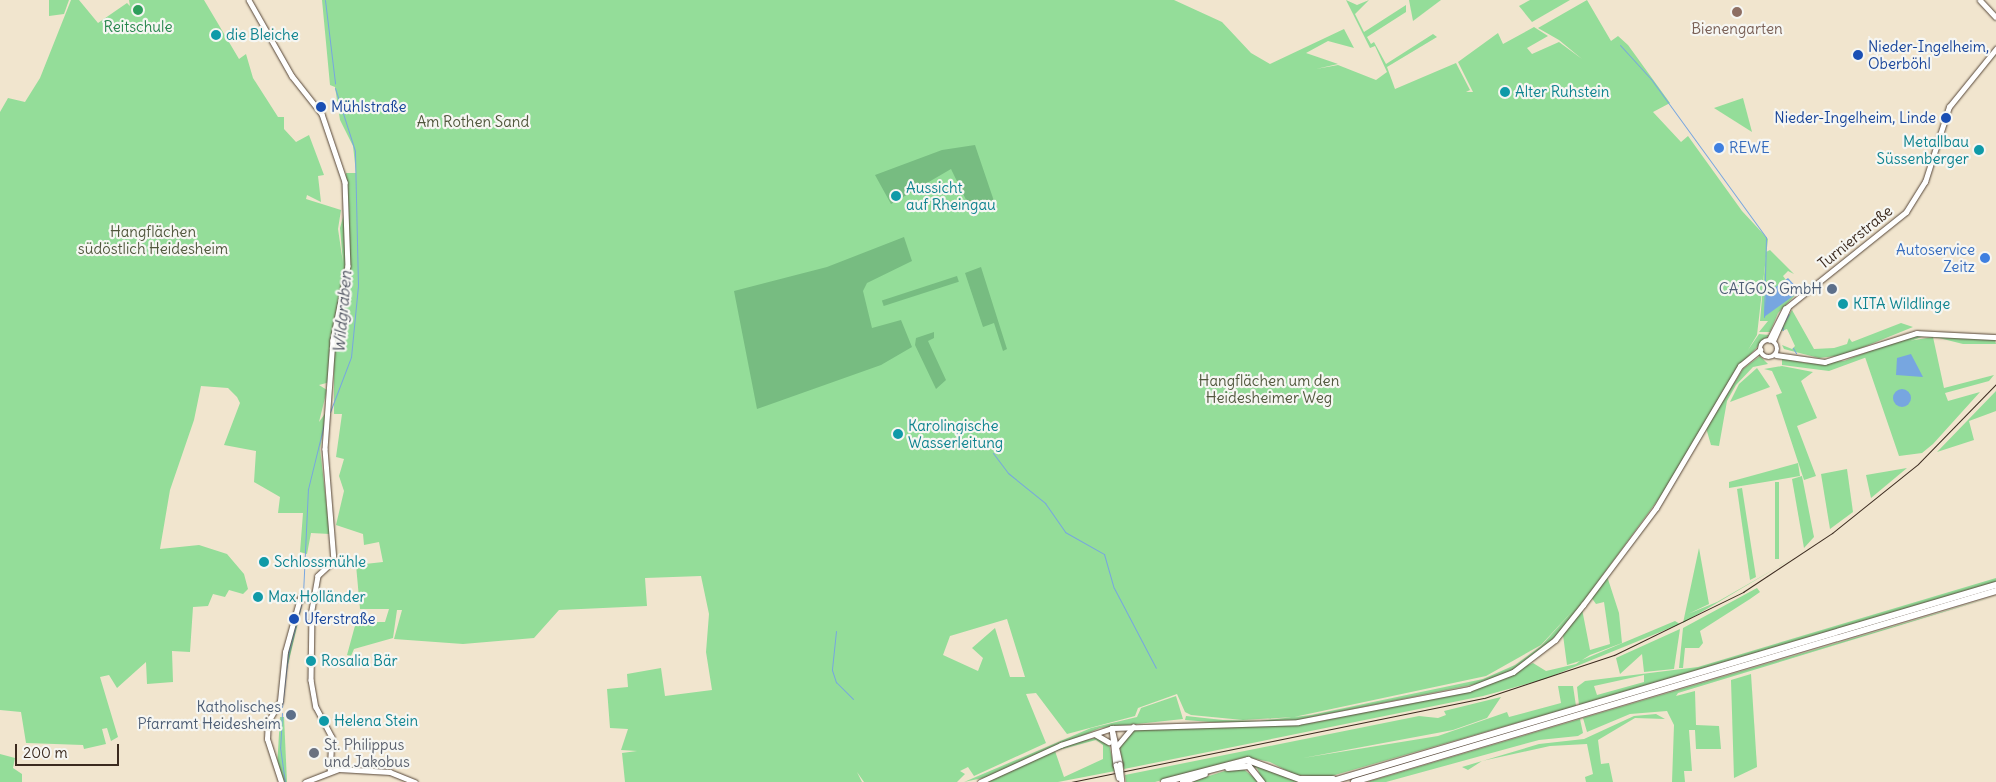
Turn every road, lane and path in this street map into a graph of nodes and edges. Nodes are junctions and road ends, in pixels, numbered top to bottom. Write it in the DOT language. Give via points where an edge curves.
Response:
graph roads {
  1 [pos="249,0"];
  2 [pos="1980,0"];
  3 [pos="1996,17"];
  4 [pos="1996,49"];
  5 [pos="1996,337"];
  6 [pos="1771,340"];
  7 [pos="1761,352"];
  8 [pos="1777,352"];
  9 [pos="1996,585"];
  10 [pos="1996,591"];
  11 [pos="314,599"];
  12 [pos="1144,724"];
  13 [pos="1112,728"];
  14 [pos="1091,734"];
  15 [pos="1114,746"];
  16 [pos="330,770"];
  17 [pos="1345,778"];
  18 [pos="281,782"];
  19 [pos="305,782"];
  20 [pos="415,782"];
  21 [pos="980,782"];
  22 [pos="1121,782"];
  23 [pos="1164,782"];
  24 [pos="1183,782"];
  25 [pos="1262,782"];
  26 [pos="1330,782"];
  27 [pos="1354,782"];
  1 -- 11 [label="main road" via="292,76 322,114 343,170 348,266 333,340 330,415 325,448 333,565 318,574"];
  2 -- 3 [label="main road"];
  4 -- 6 [label="main road, Turnierstraße" via="1950,107 1926,182 1906,212 1789,306"];
  5 -- 8 [label="main road" via="1922,332 1840,360 1800,360"];
  6 -- 7 [label="main road, Turnierstraße"];
  6 -- 8 [label="main road"];
  7 -- 8 [label="main road" via="1769,358"];
  7 -- 12 [label="main road, Turnierstraße" via="1734,376 1642,526 1555,640 1513,672 1469,689 1298,722"];
  9 -- 17 [label="highway"];
  10 -- 27 [label="highway"];
  11 -- 16 [label="main road" via="311,680 316,706 332,737"];
  11 -- 18 [label="main road" via="300,598 276,709 268,722 271,756"];
  12 -- 13 [label="main road"];
  12 -- 15 [label="main road" via="1127,730"];
  13 -- 14 [label="main road"];
  13 -- 15 [label="main road"];
  14 -- 15 [label="main road" via="1106,737"];
  14 -- 21 [label="main road"];
  15 -- 22 [label="main road, bridge"];
  16 -- 19 [label="main road"];
  16 -- 20 [label="main road" via="390,772"];
  17 -- 23 [label="highway" via="1308,781 1248,760"];
  17 -- 26 [label="highway"];
  24 -- 25 [label="highway" via="1244,765 1257,771"];
}
